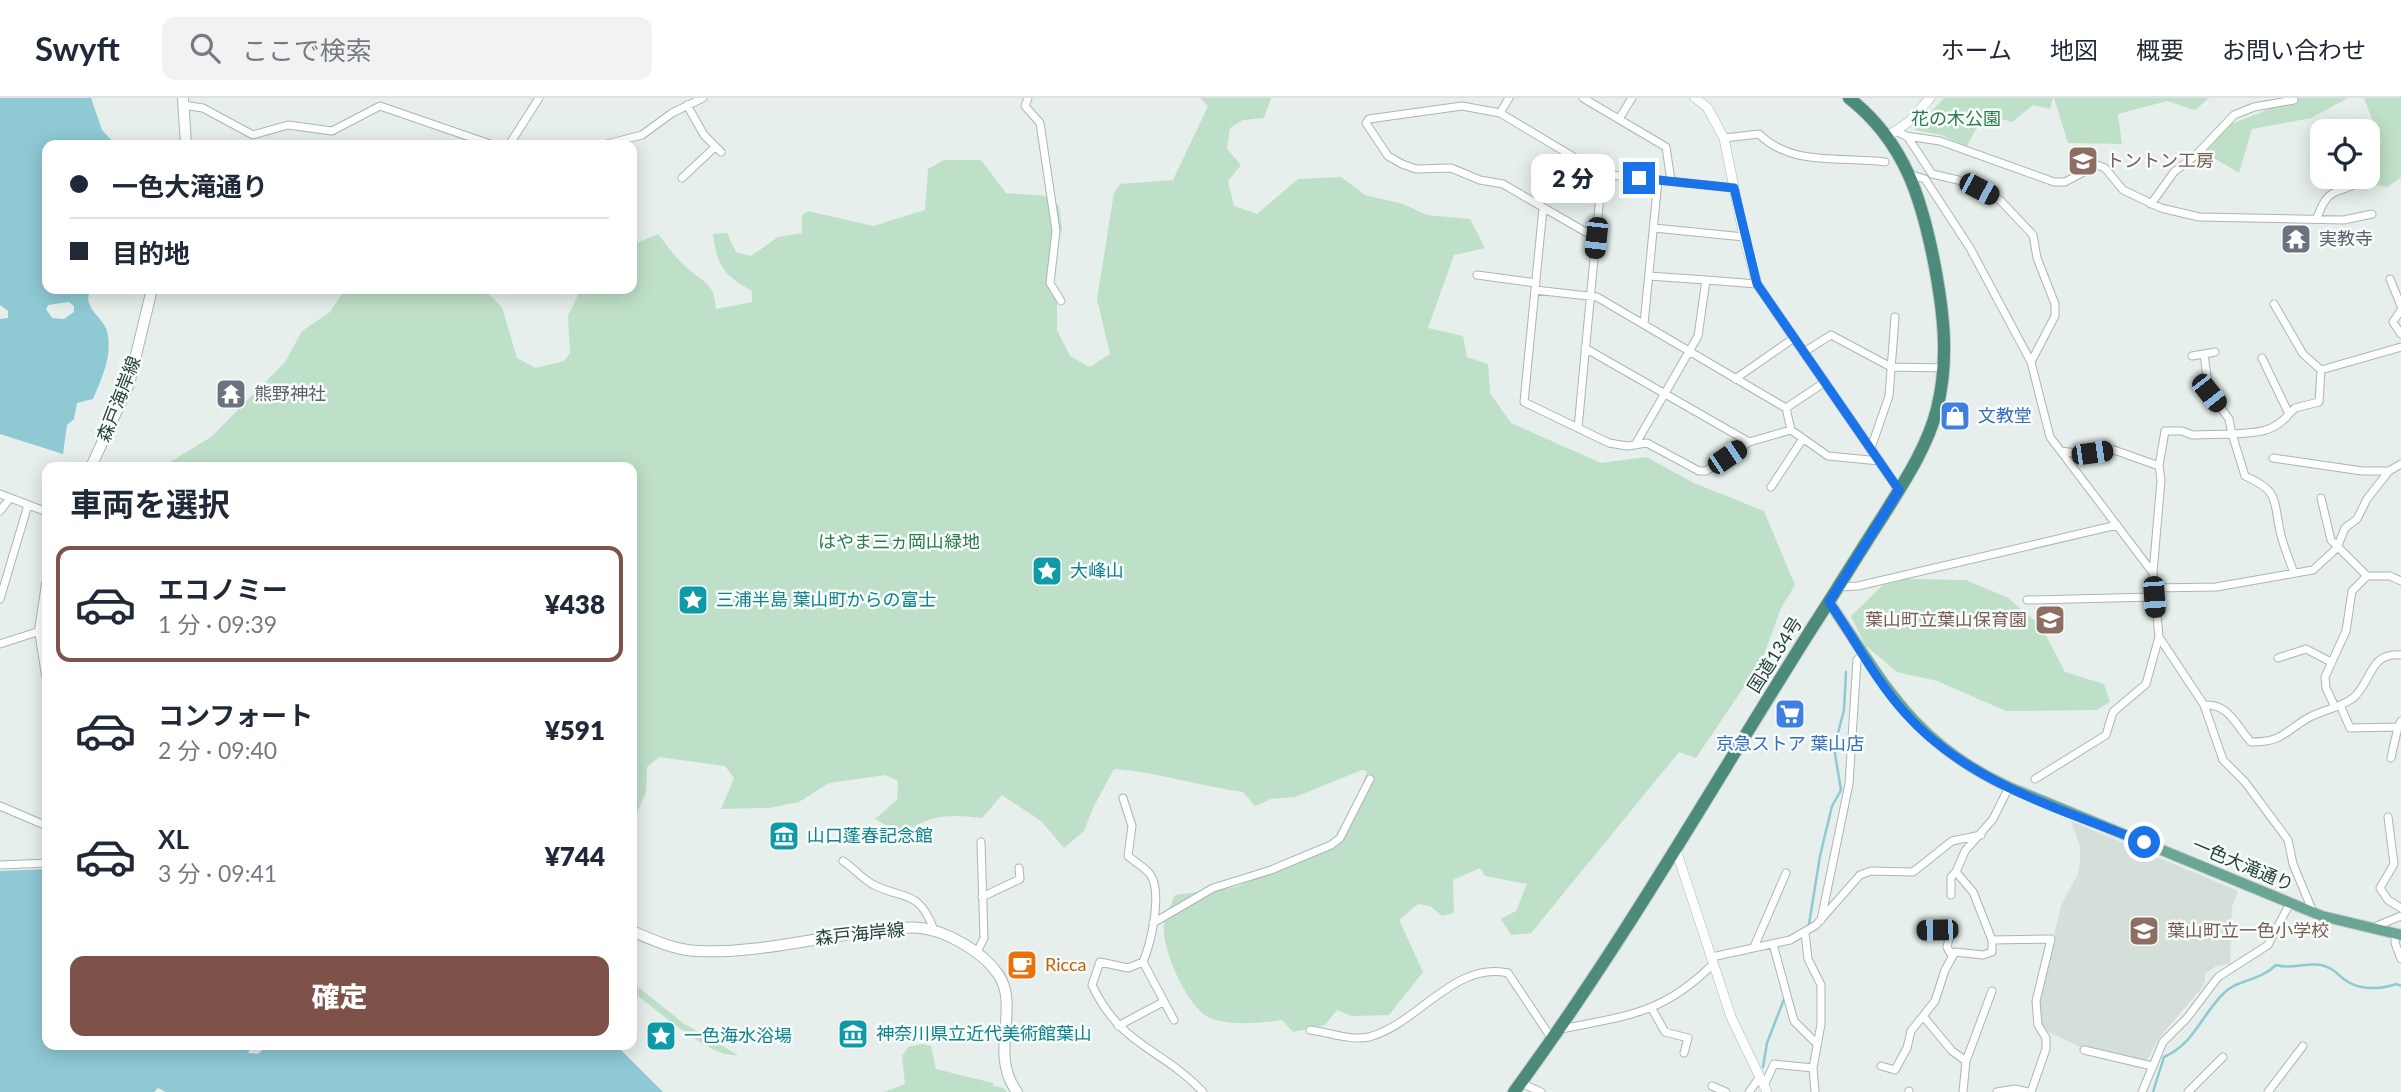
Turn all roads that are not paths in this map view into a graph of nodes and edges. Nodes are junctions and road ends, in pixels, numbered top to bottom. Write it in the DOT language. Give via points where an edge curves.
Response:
graph roads {
  1 [pos="540,98"];
  2 [pos="703,98"];
  3 [pos="1028,98"];
  4 [pos="1509,98"];
  5 [pos="1583,98"];
  6 [pos="1632,98"];
  7 [pos="1696,98"];
  8 [pos="1849,98"];
  9 [pos="1930,98"];
  10 [pos="2294,100"];
  11 [pos="183,102"];
  12 [pos="687,106"];
  13 [pos="1500,113"];
  14 [pos="1619,119"];
  15 [pos="1892,133"];
  16 [pos="1907,136"];
  17 [pos="1724,138"];
  18 [pos="186,140"];
  19 [pos="479,140"];
  20 [pos="512,140"];
  21 [pos="622,140"];
  22 [pos="1885,162"];
  23 [pos="1602,174"];
  24 [pos="1912,175"];
  25 [pos="682,178"];
  26 [pos="1658,180"];
  27 [pos="1671,181"];
  28 [pos="1734,188"];
  29 [pos="2337,189"];
  30 [pos="2151,204"];
  31 [pos="1543,208"];
  32 [pos="2372,214"];
  33 [pos="2317,218"];
  34 [pos="1654,228"];
  35 [pos="1744,237"];
  36 [pos="1596,238"];
  37 [pos="1476,275"];
  38 [pos="1649,276"];
  39 [pos="2390,279"];
  40 [pos="1706,281"];
  41 [pos="1757,284"];
  42 [pos="1535,287"];
  43 [pos="151,294"];
  44 [pos="1590,296"];
  45 [pos="1060,301"];
  46 [pos="2274,304"];
  47 [pos="2401,308"];
  48 [pos="1895,317"];
  49 [pos="1644,324"];
  50 [pos="2401,334"];
  51 [pos="1794,338"];
  52 [pos="2401,347"];
  53 [pos="1585,348"];
  54 [pos="1688,352"];
  55 [pos="1804,352"];
  56 [pos="2215,352"];
  57 [pos="2204,354"];
  58 [pos="2192,356"];
  59 [pos="2262,358"];
  60 [pos="2031,362"];
  61 [pos="1891,367"];
  62 [pos="1944,368"];
  63 [pos="2321,370"];
  64 [pos="1735,379"];
  65 [pos="1825,382"];
  66 [pos="1664,393"];
  67 [pos="1786,408"];
  68 [pos="2289,414"];
  69 [pos="1578,428"];
  70 [pos="1791,430"];
  71 [pos="2232,435"];
  72 [pos="1802,440"];
  73 [pos="1749,442"];
  74 [pos="1636,445"];
  75 [pos="1871,449"];
  76 [pos="2061,451"];
  77 [pos="2273,458"];
  78 [pos="1880,461"];
  79 [pos="93,462"];
  80 [pos="2401,464"];
  81 [pos="2159,466"];
  82 [pos="2389,471"];
  83 [pos="1771,487"];
  84 [pos="1899,490"];
  85 [pos="0,494"];
  86 [pos="10,498"];
  87 [pos="2321,498"];
  88 [pos="28,505"];
  89 [pos="42,510"];
  90 [pos="0,511"];
  91 [pos="2117,525"];
  92 [pos="2337,548"];
  93 [pos="2153,573"];
  94 [pos="2294,573"];
  95 [pos="2367,576"];
  96 [pos="2401,581"];
  97 [pos="1839,587"];
  98 [pos="2154,593"];
  99 [pos="0,599"];
  100 [pos="2027,600"];
  101 [pos="1829,602"];
  102 [pos="42,618"];
  103 [pos="40,631"];
  104 [pos="2159,637"];
  105 [pos="0,644"];
  106 [pos="42,644"];
  107 [pos="1863,654"];
  108 [pos="2401,655"];
  109 [pos="2278,658"];
  110 [pos="2331,662"];
  111 [pos="2204,705"];
  112 [pos="2337,706"];
  113 [pos="2400,724"];
  114 [pos="2391,758"];
  115 [pos="1370,779"];
  116 [pos="2035,779"];
  117 [pos="2009,787"];
  118 [pos="1123,798"];
  119 [pos="0,806"];
  120 [pos="2388,817"];
  121 [pos="42,824"];
  122 [pos="1981,835"];
  123 [pos="981,842"];
  124 [pos="1675,847"];
  125 [pos="842,861"];
  126 [pos="42,863"];
  127 [pos="0,865"];
  128 [pos="1019,868"];
  129 [pos="1956,872"];
  130 [pos="1786,873"];
  131 [pos="1951,895"];
  132 [pos="982,897"];
  133 [pos="2290,904"];
  134 [pos="2401,908"];
  135 [pos="2313,913"];
  136 [pos="2401,916"];
  137 [pos="1821,920"];
  138 [pos="1153,923"];
  139 [pos="2368,929"];
  140 [pos="934,930"];
  141 [pos="1923,930"];
  142 [pos="637,933"];
  143 [pos="1805,933"];
  144 [pos="2398,934"];
  145 [pos="1992,940"];
  146 [pos="1773,944"];
  147 [pos="1754,947"];
  148 [pos="976,955"];
  149 [pos="1952,956"];
  150 [pos="2401,959"];
  151 [pos="1713,960"];
  152 [pos="1143,962"];
  153 [pos="1992,991"];
  154 [pos="1163,1002"];
  155 [pos="1651,1007"];
  156 [pos="1923,1016"];
  157 [pos="1174,1020"];
  158 [pos="1118,1026"];
  159 [pos="1310,1030"];
  160 [pos="1557,1035"];
  161 [pos="1817,1044"];
  162 [pos="2302,1046"];
  163 [pos="2084,1050"];
  164 [pos="1684,1053"];
  165 [pos="2222,1057"];
  166 [pos="1966,1060"];
  167 [pos="1881,1066"];
  168 [pos="2152,1066"];
  169 [pos="1814,1068"];
  170 [pos="1763,1085"];
  171 [pos="1712,1086"];
  172 [pos="1517,1088"];
  173 [pos="1017,1092"];
  174 [pos="1203,1092"];
  175 [pos="1541,1092"];
  176 [pos="1726,1092"];
  177 [pos="1748,1092"];
  178 [pos="1815,1092"];
  179 [pos="1962,1092"];
  180 [pos="1997,1092"];
  181 [pos="2029,1092"];
  182 [pos="2144,1092"];
  183 [pos="2188,1092"];
  184 [pos="2268,1092"];
  1 -- 20 [label="street"];
  2 -- 12 [label="street"];
  3 -- 45 [label="street" via="1026,106 1040,122 1047,166 1056,231 1051,283"];
  4 -- 13 [label="street"];
  5 -- 14 [label="street"];
  6 -- 14 [label="street"];
  7 -- 17 [label="street" via="1707,107"];
  8 -- 15 [label="highway, 国道134号"];
  9 -- 15 [label="street"];
  10 -- 30 [label="street" via="2234,115 2174,172"];
  11 -- 18 [label="main road"];
  11 -- 19 [label="street" via="253,135 288,125 332,131 380,106"];
  12 -- 21 [label="street" via="642,135"];
  12 -- 25 [label="street" via="718,149"];
  13 -- 23 [label="street"];
  13 -- 31 [label="street" via="1462,106 1402,113 1366,123 1388,156 1402,164 1416,169 1451,169 1503,184"];
  14 -- 27 [label="street" via="1666,147"];
  15 -- 16 [label="street"];
  15 -- 24 [label="highway, 国道134号"];
  16 -- 30 [label="street" via="1940,141 2054,182 2065,182 2097,165 2123,190"];
  16 -- 60 [label="street" via="1932,174 1958,180 2000,200 2033,235 2055,316"];
  17 -- 22 [label="street" via="1759,134 1772,147 1800,157"];
  17 -- 28 [label="street"];
  23 -- 26 [label="street"];
  23 -- 36 [label="street"];
  24 -- 60 [label="street" via="1925,179 1970,248"];
  24 -- 62 [label="highway, 国道134号" via="1943,309"];
  26 -- 27 [label="street"];
  26 -- 34 [label="street"];
  27 -- 28 [label="street"];
  28 -- 35 [label="street"];
  29 -- 33 [label="street" via="2323,202"];
  30 -- 33 [label="street" via="2199,218"];
  31 -- 36 [label="street"];
  31 -- 42 [label="street"];
  32 -- 33 [label="street" via="2344,220"];
  34 -- 35 [label="street"];
  34 -- 38 [label="street"];
  35 -- 41 [label="street"];
  36 -- 44 [label="street"];
  37 -- 42 [label="street"];
  38 -- 40 [label="street"];
  38 -- 49 [label="street"];
  39 -- 47 [label="street"];
  40 -- 41 [label="street"];
  40 -- 54 [label="street" via="1700,330"];
  41 -- 51 [label="street"];
  42 -- 44 [label="street"];
  42 -- 69 [label="street" via="1524,402"];
  43 -- 79 [label="main road, 森戸海岸線" via="129,384"];
  44 -- 49 [label="street"];
  44 -- 53 [label="street"];
  46 -- 63 [label="street" via="2303,354"];
  47 -- 50 [label="street" via="2393,322"];
  48 -- 61 [label="street"];
  49 -- 54 [label="street"];
  51 -- 55 [label="street"];
  51 -- 64 [label="street"];
  52 -- 63 [label="street"];
  53 -- 66 [label="street"];
  53 -- 69 [label="street"];
  54 -- 64 [label="street"];
  54 -- 66 [label="street"];
  55 -- 61 [label="street" via="1831,335"];
  55 -- 65 [label="street"];
  56 -- 57 [label="street"];
  57 -- 58 [label="street"];
  57 -- 71 [label="street" via="2209,393 2230,419"];
  59 -- 68 [label="street"];
  60 -- 76 [label="street" via="2047,428"];
  61 -- 62 [label="street"];
  61 -- 75 [label="street" via="1885,411"];
  62 -- 84 [label="highway, 国道134号" via="1929,432"];
  63 -- 68 [label="street" via="2319,402"];
  64 -- 67 [label="street"];
  65 -- 67 [label="street"];
  65 -- 75 [label="street"];
  66 -- 73 [label="street"];
  66 -- 74 [label="street"];
  67 -- 70 [label="street"];
  68 -- 71 [label="street" via="2280,425 2262,432"];
  69 -- 74 [label="street" via="1609,443"];
  70 -- 72 [label="street"];
  70 -- 73 [label="street"];
  71 -- 81 [label="street" via="2165,430"];
  71 -- 94 [label="street" via="2245,475 2266,485 2273,495"];
  72 -- 78 [label="street" via="1828,456"];
  72 -- 83 [label="street"];
  73 -- 74 [label="street" via="1706,471 1647,443"];
  75 -- 78 [label="street"];
  76 -- 81 [label="street" via="2115,450"];
  76 -- 91 [label="street"];
  77 -- 82 [label="street"];
  78 -- 84 [label="street"];
  80 -- 82 [label="street"];
  81 -- 93 [label="street"];
  82 -- 92 [label="street" via="2357,519 2345,528"];
  84 -- 97 [label="highway, 国道134号"];
  85 -- 86 [label="street"];
  86 -- 88 [label="street"];
  86 -- 90 [label="street"];
  87 -- 92 [label="street"];
  88 -- 89 [label="street"];
  88 -- 99 [label="street"];
  91 -- 93 [label="street"];
  91 -- 97 [label="street"];
  92 -- 94 [label="street" via="2313,570"];
  92 -- 95 [label="street"];
  93 -- 98 [label="street"];
  94 -- 98 [label="street"];
  95 -- 96 [label="street"];
  95 -- 110 [label="street" via="2352,591 2346,631"];
  97 -- 101 [label="highway, 国道134号"];
  98 -- 100 [label="street"];
  98 -- 104 [label="street"];
  101 -- 107 [label="main road, 一色大滝通り"];
  101 -- 124 [label="highway, 国道134号"];
  102 -- 103 [label="main road"];
  103 -- 105 [label="street"];
  103 -- 106 [label="main road"];
  104 -- 111 [label="street"];
  104 -- 116 [label="street" via="2146,684 2113,712 2106,735"];
  107 -- 117 [label="main road, 一色大滝通り" via="1890,694 1929,737 1965,765"];
  107 -- 137 [label="street" via="1857,660 1849,783"];
  108 -- 112 [label="street" via="2377,660 2354,697"];
  109 -- 110 [label="street" via="2306,649"];
  110 -- 112 [label="street" via="2326,688"];
  111 -- 112 [label="street" via="2219,706 2251,741 2264,742 2284,737 2308,718"];
  111 -- 135 [label="street" via="2223,760 2288,839"];
  112 -- 113 [label="street" via="2350,728"];
  113 -- 114 [label="street"];
  115 -- 138 [label="street" via="1340,838 1331,845 1213,888"];
  117 -- 122 [label="street"];
  117 -- 133 [label="main road, 一色大滝通り"];
  118 -- 138 [label="street" via="1132,826 1128,856 1152,880"];
  119 -- 121 [label="street"];
  120 -- 134 [label="street" via="2394,864 2380,888"];
  122 -- 129 [label="street" via="1965,851"];
  122 -- 137 [label="street" via="1952,841 1913,872 1871,871 1860,876"];
  123 -- 132 [label="street"];
  124 -- 151 [label="street"];
  124 -- 160 [label="highway, 国道134号"];
  125 -- 140 [label="street" via="870,884 916,902"];
  126 -- 127 [label="street"];
  128 -- 132 [label="street" via="1020,878"];
  129 -- 131 [label="street" via="1950,883"];
  129 -- 145 [label="street" via="1973,892"];
  130 -- 147 [label="street"];
  132 -- 148 [label="street" via="984,938"];
  133 -- 135 [label="main road, 一色大滝通り"];
  133 -- 168 [label="street" via="2268,944 2218,976 2163,1042"];
  135 -- 139 [label="main road, 一色大滝通り"];
  136 -- 139 [label="street"];
  137 -- 143 [label="street"];
  138 -- 152 [label="street"];
  139 -- 144 [label="main road, 一色大滝通り"];
  140 -- 142 [label="main road, 森戸海岸線" via="906,928 702,952"];
  140 -- 148 [label="main road, 森戸海岸線"];
  141 -- 149 [label="street" via="1951,930 1947,947"];
  143 -- 146 [label="street"];
  143 -- 161 [label="street" via="1808,959 1821,985"];
  144 -- 150 [label="street" via="2395,943"];
  145 -- 149 [label="street" via="1992,952 1959,951"];
  145 -- 181 [label="street" via="2051,939 2036,1001 2046,1049"];
  146 -- 147 [label="street"];
  146 -- 161 [label="street" via="1794,1021"];
  147 -- 151 [label="street"];
  148 -- 173 [label="main road, 森戸海岸線" via="997,972 1005,991 1003,1061"];
  149 -- 156 [label="street" via="1935,1000"];
  151 -- 155 [label="street" via="1689,988"];
  151 -- 170 [label="street" via="1737,1034"];
  152 -- 154 [label="street"];
  152 -- 158 [label="street" via="1128,968 1100,962 1097,967 1092,985"];
  153 -- 166 [label="street"];
  154 -- 157 [label="street"];
  154 -- 158 [label="street"];
  155 -- 160 [label="street"];
  155 -- 164 [label="street" via="1665,1032 1688,1038"];
  156 -- 166 [label="street" via="1952,1051"];
  156 -- 167 [label="street" via="1911,1031 1895,1070"];
  158 -- 174 [label="street" via="1192,1079"];
  159 -- 160 [label="street" via="1371,1036 1399,1024 1462,979 1496,970 1508,973"];
  160 -- 172 [label="highway, 国道134号"];
  161 -- 169 [label="street"];
  162 -- 184 [label="street"];
  163 -- 168 [label="street"];
  165 -- 183 [label="street"];
  166 -- 179 [label="street"];
  168 -- 182 [label="street"];
  169 -- 170 [label="street" via="1773,1064"];
  169 -- 178 [label="street"];
  170 -- 177 [label="street"];
  171 -- 176 [label="street"];
  172 -- 175 [label="street"];
  180 -- 181 [label="street"];
}
